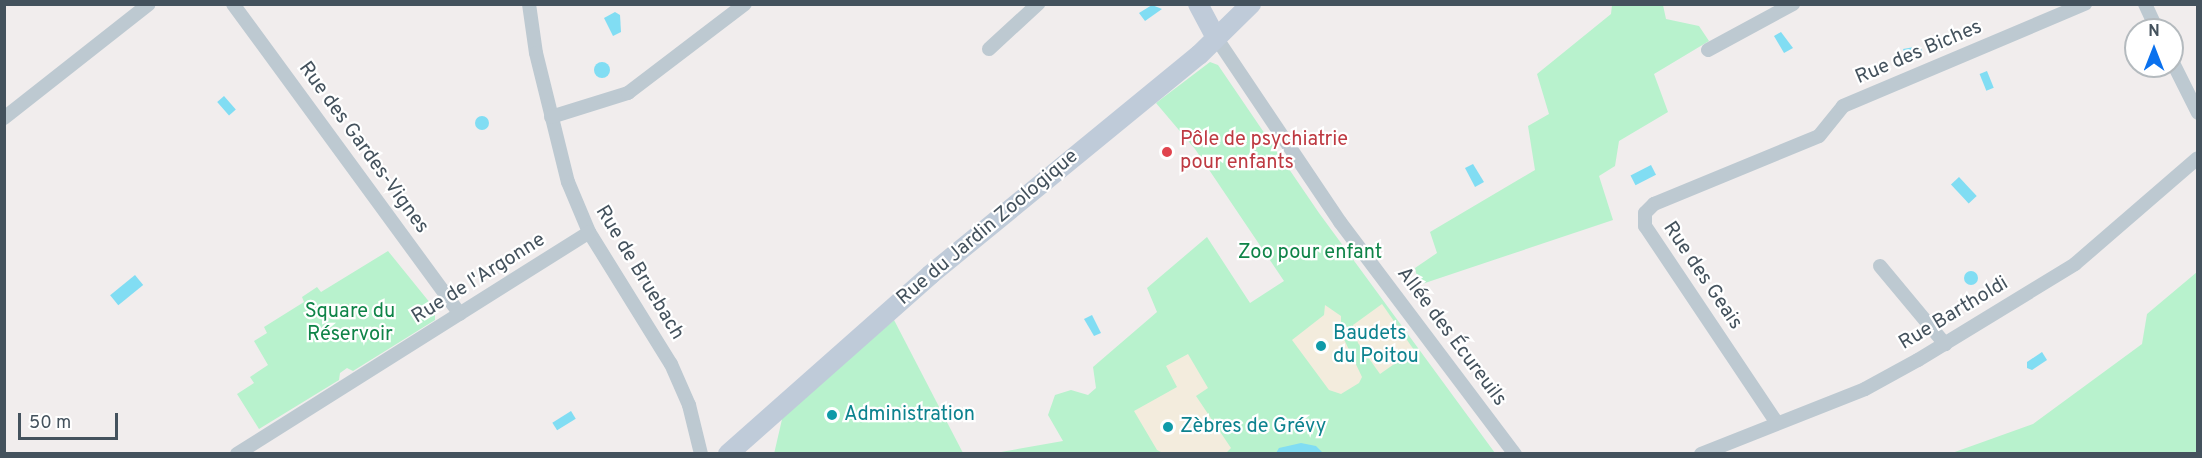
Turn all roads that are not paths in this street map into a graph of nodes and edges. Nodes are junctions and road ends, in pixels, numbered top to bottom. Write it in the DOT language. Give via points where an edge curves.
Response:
graph roads {
  1 [pos="149,4"];
  2 [pos="233,4"];
  3 [pos="529,4"];
  4 [pos="745,4"];
  5 [pos="1038,4"];
  6 [pos="1198,4"];
  7 [pos="1251,4"];
  8 [pos="1793,4"];
  9 [pos="2085,4"];
  10 [pos="2145,4"];
  11 [pos="2151,18"];
  12 [pos="1215,36"];
  13 [pos="989,49"];
  14 [pos="1708,50"];
  15 [pos="2181,78"];
  16 [pos="2198,113"];
  17 [pos="551,117"];
  18 [pos="4,118"];
  19 [pos="1780,152"];
  20 [pos="2198,158"];
  21 [pos="589,232"];
  22 [pos="1880,266"];
  23 [pos="460,314"];
  24 [pos="1945,344"];
  25 [pos="1777,423"];
  26 [pos="237,453"];
  27 [pos="701,453"];
  28 [pos="728,453"];
  29 [pos="1515,453"];
  30 [pos="1701,453"];
  1 -- 18 [label="street"];
  2 -- 23 [label="street, Rue des Gardes-Vignes"];
  3 -- 17 [label="street, Rue de Bruebach"];
  4 -- 17 [label="street" via="628,93"];
  5 -- 13 [label="street"];
  6 -- 12 [label="main road"];
  7 -- 12 [label="main road, Rue du Jardin Zoologique"];
  8 -- 14 [label="street"];
  9 -- 19 [label="street, Rue des Biches" via="1843,106 1819,136"];
  10 -- 11 [label="street"];
  12 -- 28 [label="main road, Rue du Jardin Zoologique" via="1199,55 930,275"];
  12 -- 29 [label="street, Allée des Écureuils" via="1340,222"];
  15 -- 16 [label="street"];
  17 -- 21 [label="street, Rue de Bruebach" via="568,182"];
  19 -- 25 [label="street, Rue des Geais" via="1654,204 1645,213 1645,226"];
  20 -- 24 [label="street, Rue Bartholdi" via="2075,264"];
  21 -- 23 [label="street, Rue de l'Argonne"];
  21 -- 27 [label="street, Rue de Bruebach" via="671,364 689,405"];
  22 -- 24 [label="street"];
  23 -- 26 [label="street, Rue de l'Argonne"];
  24 -- 25 [label="street, Rue Bartholdi" via="1865,388"];
  25 -- 30 [label="street, Rue Bartholdi"];
}
